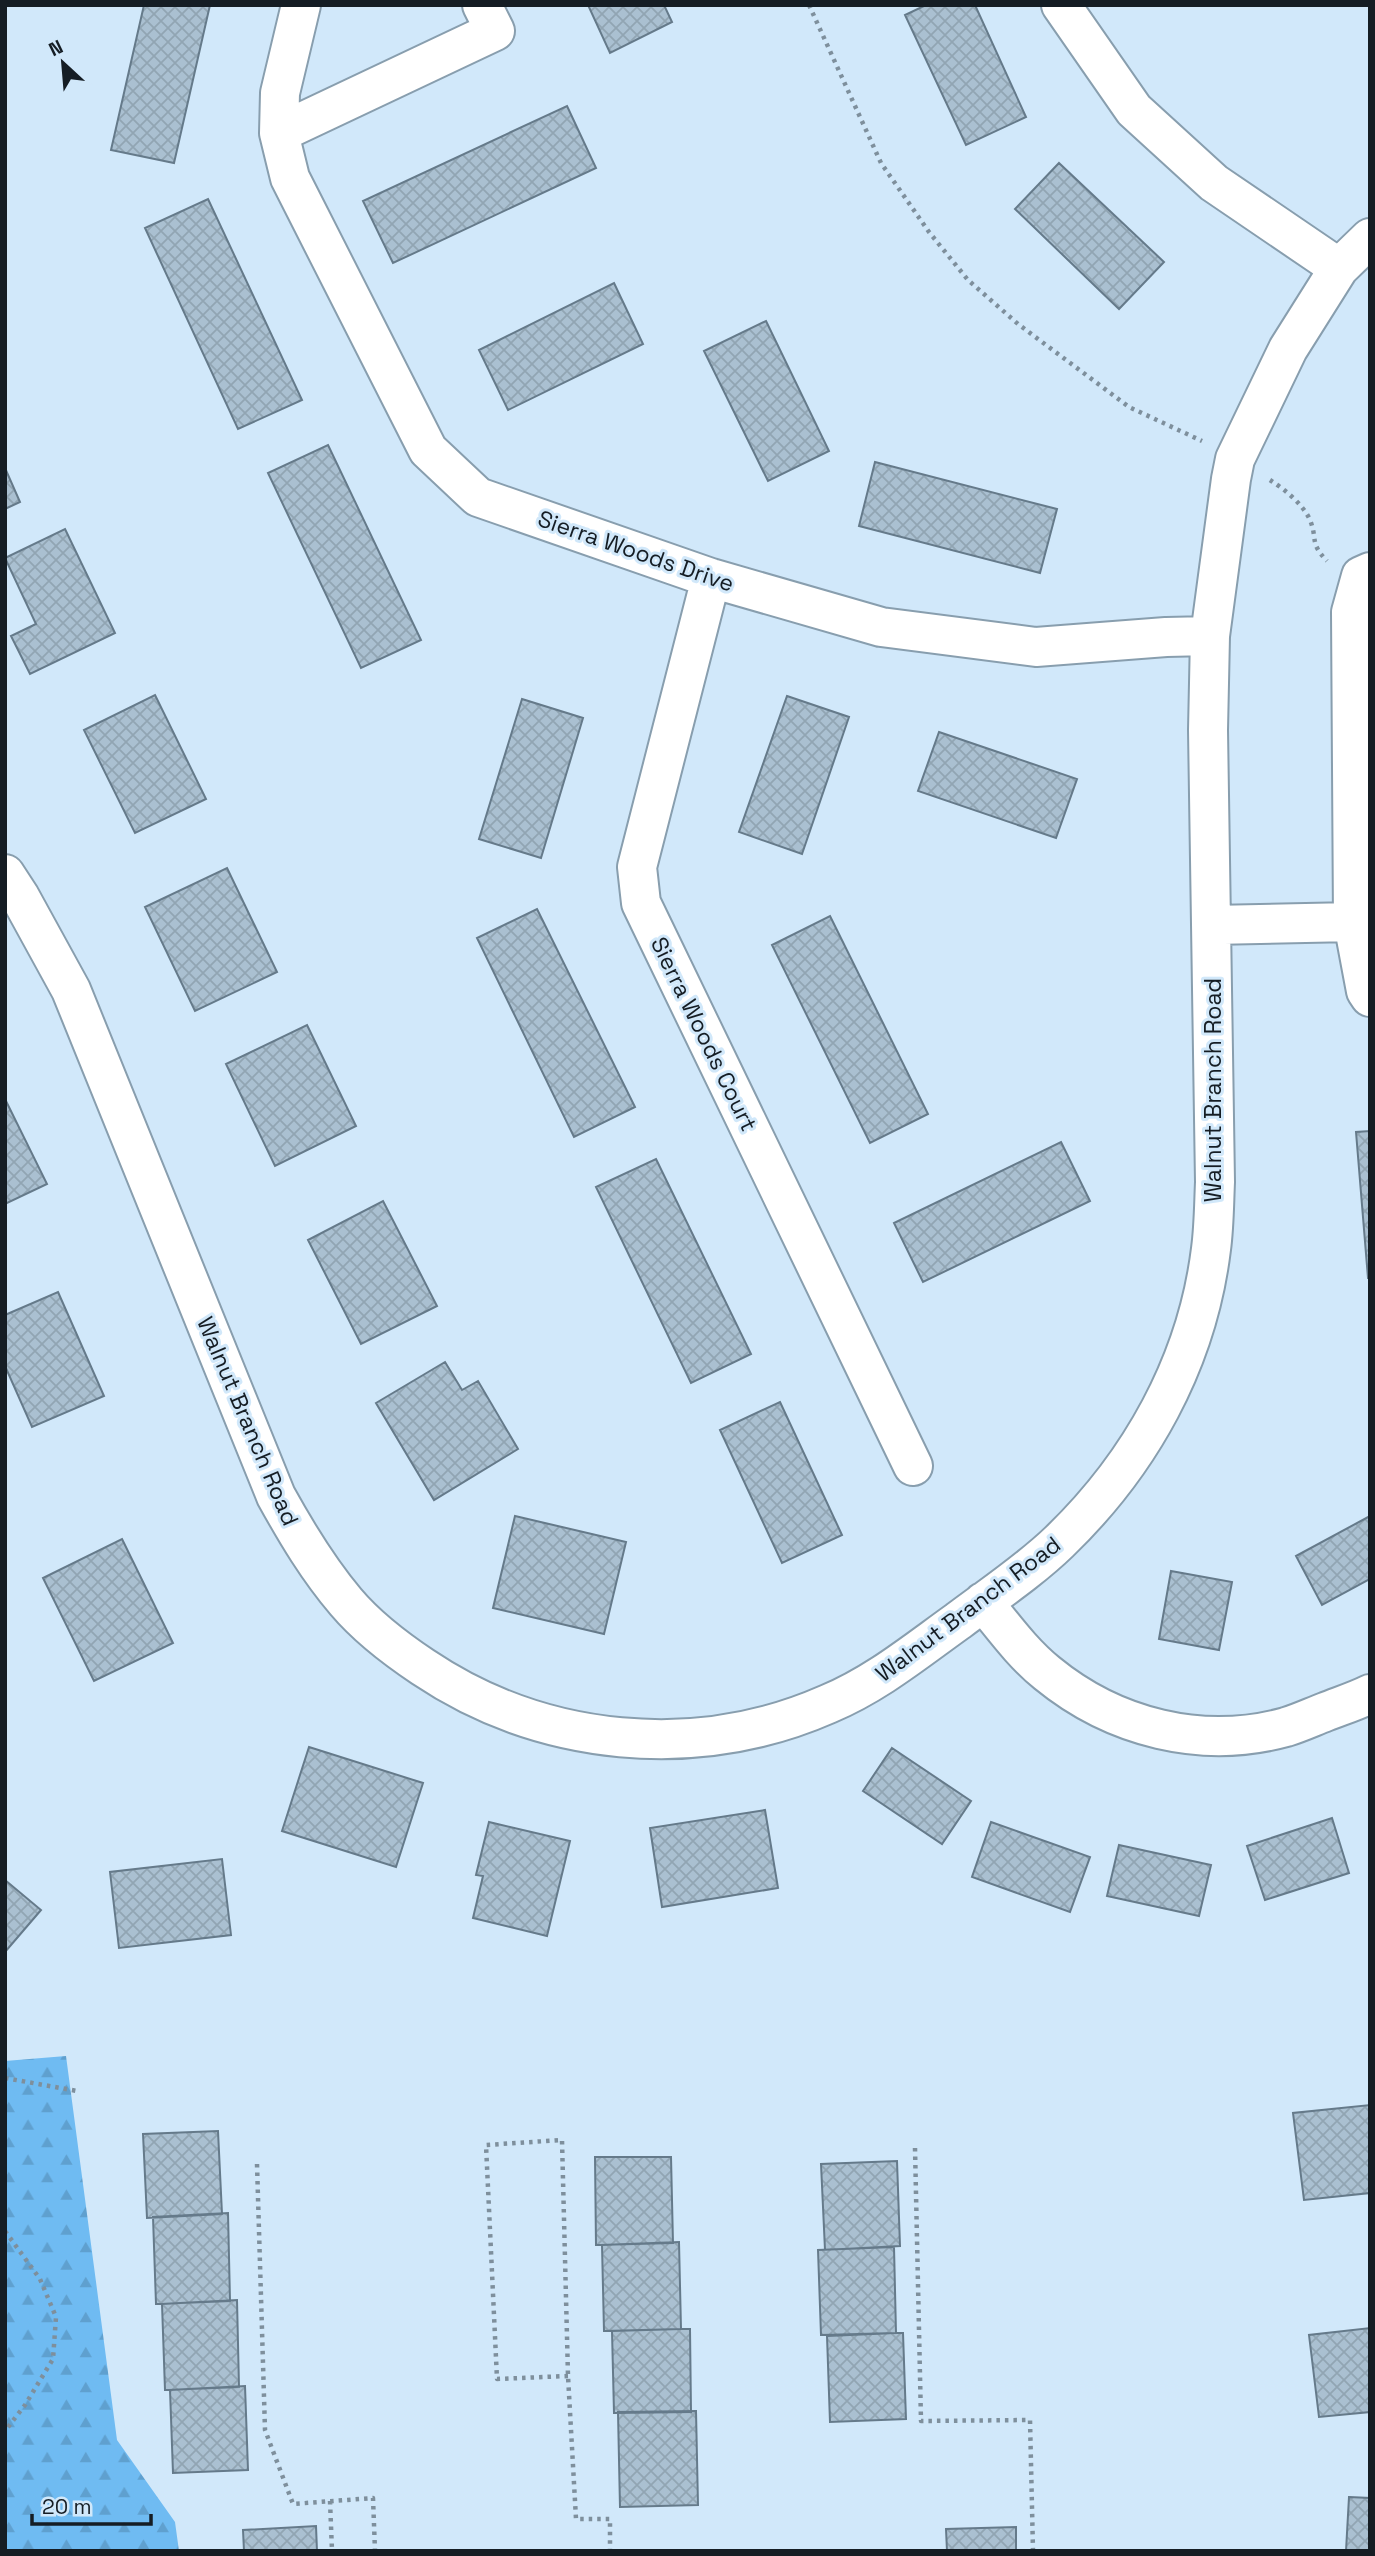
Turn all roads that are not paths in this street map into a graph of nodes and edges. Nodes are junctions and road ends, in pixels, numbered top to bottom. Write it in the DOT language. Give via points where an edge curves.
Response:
graph roads {
  1 [pos="302,5"];
  2 [pos="482,5"];
  3 [pos="1061,5"];
  4 [pos="279,133"];
  5 [pos="1370,238"];
  6 [pos="1339,268"];
  7 [pos="1365,574"];
  8 [pos="711,578"];
  9 [pos="1210,636"];
  10 [pos="5,874"];
  11 [pos="1353,922"];
  12 [pos="1212,925"];
  13 [pos="1370,997"];
  14 [pos="913,1465"];
  15 [pos="983,1602"];
  16 [pos="1370,1693"];
  1 -- 4 [label="street, Sierra Woods Drive" via="280,93"];
  2 -- 4 [label="street" via="495,31"];
  3 -- 6 [label="street" via="1134,110 1213,183"];
  4 -- 8 [label="street, Sierra Woods Drive" via="290,178 428,450 478,497"];
  5 -- 6 [label="street, Walnut Branch Road"];
  6 -- 9 [label="street, Walnut Branch Road" via="1287,349 1235,459"];
  7 -- 11 [label="street" via="1351,611"];
  8 -- 9 [label="street, Sierra Woods Drive" via="881,627 1036,647"];
  8 -- 14 [label="street, Sierra Woods Court" via="637,867 640,903"];
  9 -- 12 [label="street, Walnut Branch Road"];
  10 -- 15 [label="street, Walnut Branch Road" via="71,990 276,1496 308,1554 348,1605 397,1650 453,1687 516,1716 579,1733 640,1740 700,1738 767,1726 828,1704 884,1675"];
  11 -- 12 [label="street"];
  11 -- 13 [label="street"];
  12 -- 15 [label="street, Walnut Branch Road" via="1215,1182 1211,1249 1198,1316 1175,1381 1145,1439 1103,1497 1056,1545"];
  15 -- 16 [label="street" via="1046,1672 1087,1702 1138,1725 1188,1735 1237,1736 1286,1727"];
}
